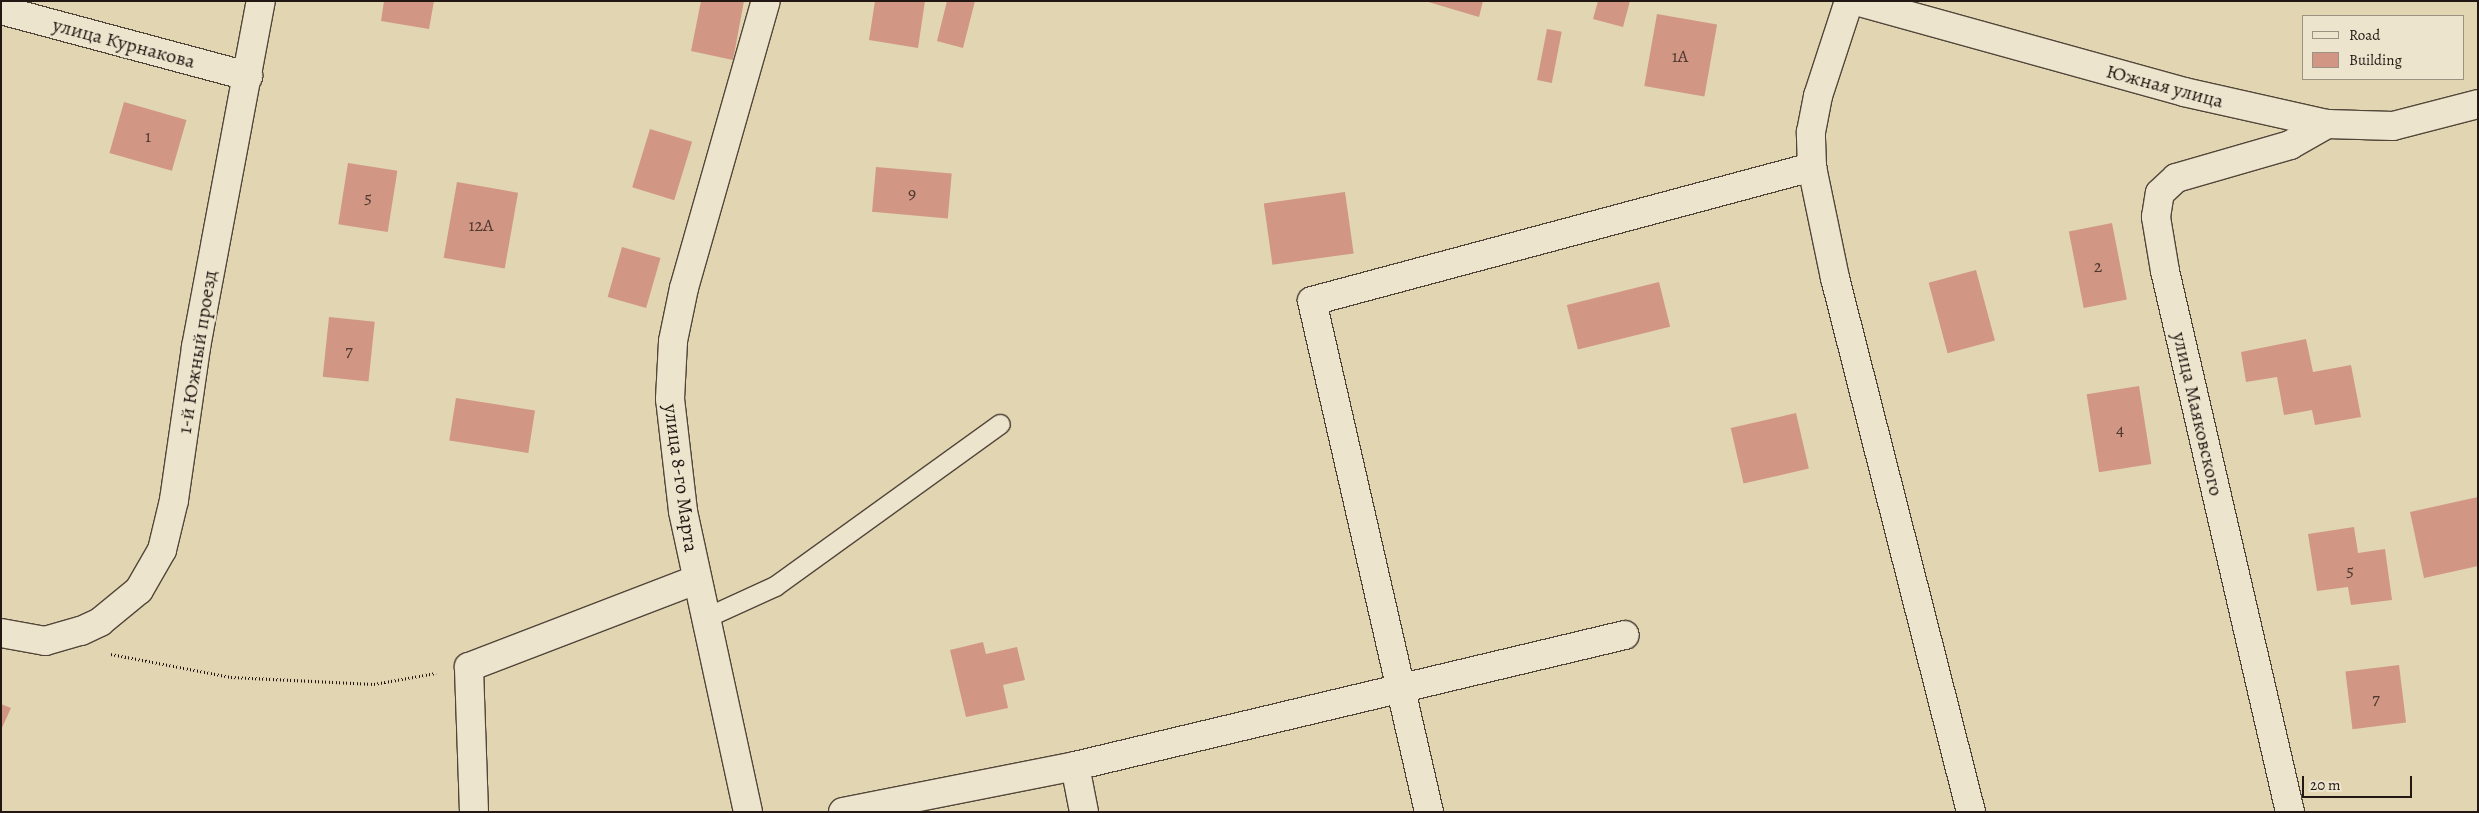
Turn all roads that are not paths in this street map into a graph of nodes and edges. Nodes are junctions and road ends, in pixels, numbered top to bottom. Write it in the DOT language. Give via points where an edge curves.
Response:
graph roads {
  1 [pos="261,1"];
  2 [pos="766,1"];
  3 [pos="1849,1"];
  4 [pos="1856,1"];
  5 [pos="1,10"];
  6 [pos="248,76"];
  7 [pos="2478,104"];
  8 [pos="2327,124"];
  9 [pos="1812,167"];
  10 [pos="1000,424"];
  11 [pos="696,580"];
  12 [pos="705,618"];
  13 [pos="1,633"];
  14 [pos="1625,635"];
  15 [pos="1400,688"];
  16 [pos="1076,766"];
  17 [pos="474,812"];
  18 [pos="748,812"];
  19 [pos="843,812"];
  20 [pos="1084,812"];
  21 [pos="1429,812"];
  22 [pos="1971,812"];
  23 [pos="2290,812"];
  1 -- 6 [label="street, 1-й Южный проезд"];
  2 -- 11 [label="street, улица 8-го Марта" via="684,288 674,341 670,399 672,435"];
  3 -- 9 [label="street" via="1818,96 1811,132"];
  4 -- 8 [label="street, Южная улица" via="2184,92"];
  5 -- 6 [label="street, улица Курнакова"];
  6 -- 13 [label="street, 1-й Южный проезд" via="196,347 174,500 162,550 139,590 81,631 45,641"];
  7 -- 8 [label="street, Южная улица" via="2393,126 2371,128"];
  8 -- 23 [label="street, улица Маяковского" via="2290,145 2176,178 2160,193 2156,217 2165,271"];
  9 -- 15 [label="street" via="1312,301"];
  9 -- 22 [label="street" via="1837,288"];
  10 -- 12 [label="lane" via="775,586"];
  11 -- 12 [label="street, улица 8-го Марта"];
  11 -- 17 [label="street" via="469,667"];
  12 -- 18 [label="street, улица 8-го Марта"];
  14 -- 15 [label="street"];
  15 -- 16 [label="street"];
  15 -- 21 [label="street"];
  16 -- 19 [label="street"];
  16 -- 20 [label="street"];
}
